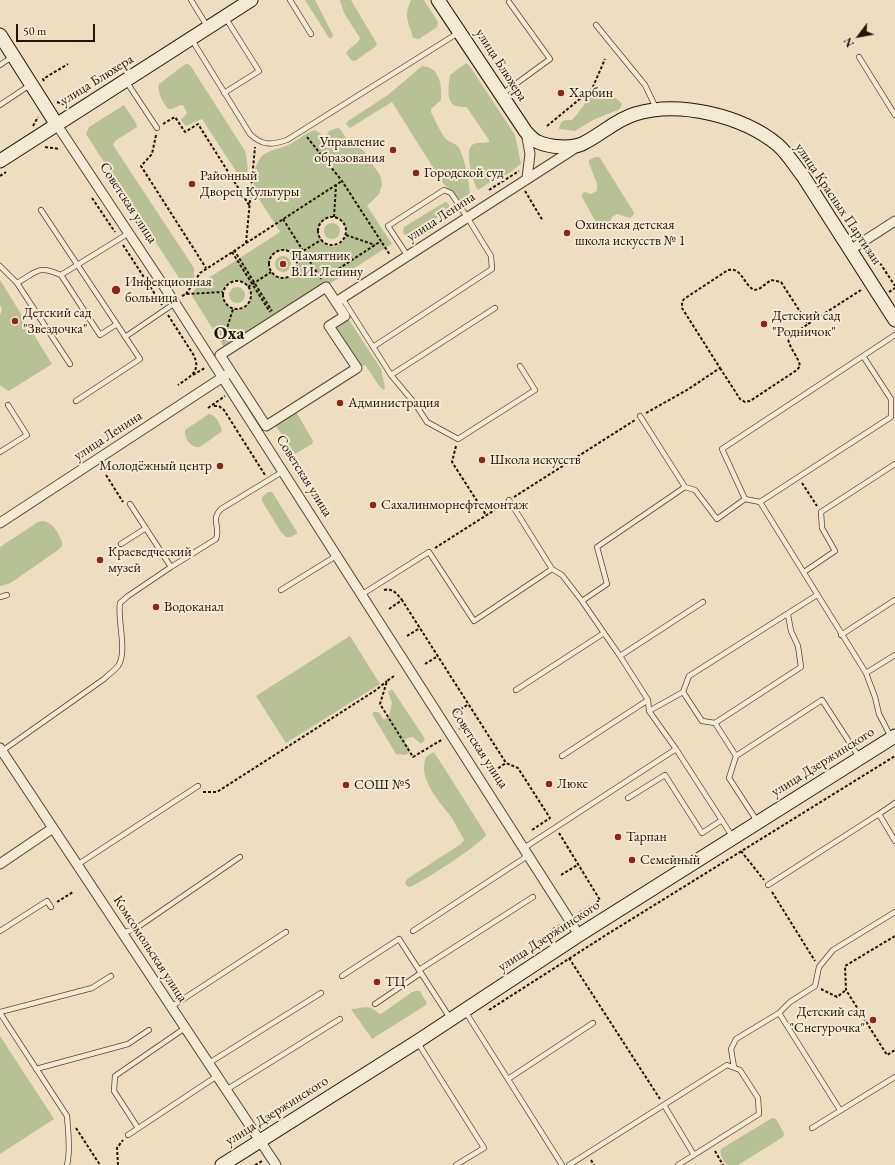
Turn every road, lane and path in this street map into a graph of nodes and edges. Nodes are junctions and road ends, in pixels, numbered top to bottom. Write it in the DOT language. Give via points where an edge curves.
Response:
graph roads {
  1 [pos="191,0"];
  2 [pos="251,0"];
  3 [pos="290,0"];
  4 [pos="438,0"];
  5 [pos="509,2"];
  6 [pos="225,17"];
  7 [pos="596,25"];
  8 [pos="208,28"];
  9 [pos="460,32"];
  10 [pos="311,34"];
  11 [pos="0,35"];
  12 [pos="191,39"];
  13 [pos="14,56"];
  14 [pos="859,57"];
  15 [pos="605,58"];
  16 [pos="68,64"];
  17 [pos="0,65"];
  18 [pos="126,81"];
  19 [pos="31,84"];
  20 [pos="46,85"];
  21 [pos="224,93"];
  22 [pos="502,94"];
  23 [pos="54,96"];
  24 [pos="57,102"];
  25 [pos="0,105"];
  26 [pos="656,110"];
  27 [pos="895,115"];
  28 [pos="57,125"];
  29 [pos="547,126"];
  30 [pos="157,128"];
  31 [pos="302,131"];
  32 [pos="526,132"];
  33 [pos="256,140"];
  34 [pos="582,144"];
  35 [pos="0,161"];
  36 [pos="527,178"];
  37 [pos="342,181"];
  38 [pos="336,185"];
  39 [pos="519,195"];
  40 [pos="249,205"];
  41 [pos="42,210"];
  42 [pos="334,217"];
  43 [pos="467,217"];
  44 [pos="283,219"];
  45 [pos="543,221"];
  46 [pos="895,221"];
  47 [pos="129,232"];
  48 [pos="346,235"];
  49 [pos="321,240"];
  50 [pos="381,241"];
  51 [pos="246,243"];
  52 [pos="850,250"];
  53 [pos="233,251"];
  54 [pos="304,251"];
  55 [pos="390,255"];
  56 [pos="407,255"];
  57 [pos="296,256"];
  58 [pos="880,263"];
  59 [pos="78,265"];
  60 [pos="0,266"];
  61 [pos="206,268"];
  62 [pos="271,272"];
  63 [pos="62,275"];
  64 [pos="322,280"];
  65 [pos="18,283"];
  66 [pos="253,283"];
  67 [pos="862,286"];
  68 [pos="895,286"];
  69 [pos="248,287"];
  70 [pos="861,290"];
  71 [pos="223,292"];
  72 [pos="866,292"];
  73 [pos="186,294"];
  74 [pos="182,296"];
  75 [pos="339,300"];
  76 [pos="175,303"];
  77 [pos="495,308"];
  78 [pos="233,309"];
  79 [pos="276,319"];
  80 [pos="895,320"];
  81 [pos="117,324"];
  82 [pos="808,324"];
  83 [pos="895,335"];
  84 [pos="125,336"];
  85 [pos="222,344"];
  86 [pos="373,347"];
  87 [pos="863,356"];
  88 [pos="70,364"];
  89 [pos="520,366"];
  90 [pos="720,368"];
  91 [pos="231,372"];
  92 [pos="391,375"];
  93 [pos="223,377"];
  94 [pos="76,401"];
  95 [pos="8,405"];
  96 [pos="214,406"];
  97 [pos="640,416"];
  98 [pos="458,439"];
  99 [pos="0,452"];
  100 [pos="895,464"];
  101 [pos="282,472"];
  102 [pos="798,477"];
  103 [pos="269,480"];
  104 [pos="686,487"];
  105 [pos="745,499"];
  106 [pos="509,500"];
  107 [pos="760,502"];
  108 [pos="130,504"];
  109 [pos="821,512"];
  110 [pos="486,515"];
  111 [pos="0,523"];
  112 [pos="146,528"];
  113 [pos="121,544"];
  114 [pos="429,552"];
  115 [pos="336,556"];
  116 [pos="171,567"];
  117 [pos="552,569"];
  118 [pos="804,572"];
  119 [pos="281,590"];
  120 [pos="382,591"];
  121 [pos="361,595"];
  122 [pos="817,595"];
  123 [pos="7,596"];
  124 [pos="0,597"];
  125 [pos="402,600"];
  126 [pos="895,600"];
  127 [pos="582,601"];
  128 [pos="703,602"];
  129 [pos="389,609"];
  130 [pos="788,615"];
  131 [pos="420,628"];
  132 [pos="604,633"];
  133 [pos="841,635"];
  134 [pos="407,636"];
  135 [pos="895,655"];
  136 [pos="438,656"];
  137 [pos="620,656"];
  138 [pos="425,664"];
  139 [pos="866,673"];
  140 [pos="394,676"];
  141 [pos="387,681"];
  142 [pos="516,690"];
  143 [pos="683,692"];
  144 [pos="648,700"];
  145 [pos="469,704"];
  146 [pos="649,711"];
  147 [pos="456,712"];
  148 [pos="715,723"];
  149 [pos="464,725"];
  150 [pos="451,734"];
  151 [pos="893,737"];
  152 [pos="676,749"];
  153 [pos="1,750"];
  154 [pos="562,756"];
  155 [pos="736,756"];
  156 [pos="895,756"];
  157 [pos="860,758"];
  158 [pos="506,763"];
  159 [pos="494,771"];
  160 [pos="198,786"];
  161 [pos="628,798"];
  162 [pos="895,804"];
  163 [pos="879,814"];
  164 [pos="550,818"];
  165 [pos="722,820"];
  166 [pos="758,822"];
  167 [pos="556,827"];
  168 [pos="53,828"];
  169 [pos="532,830"];
  170 [pos="733,838"];
  171 [pos="895,842"];
  172 [pos="526,851"];
  173 [pos="741,851"];
  174 [pos="240,857"];
  175 [pos="0,864"];
  176 [pos="77,864"];
  177 [pos="579,864"];
  178 [pos="561,875"];
  179 [pos="768,885"];
  180 [pos="73,892"];
  181 [pos="533,897"];
  182 [pos="51,907"];
  183 [pos="583,911"];
  184 [pos="895,912"];
  185 [pos="551,930"];
  186 [pos="0,931"];
  187 [pos="413,931"];
  188 [pos="286,932"];
  189 [pos="122,933"];
  190 [pos="579,935"];
  191 [pos="895,936"];
  192 [pos="561,947"];
  193 [pos="569,958"];
  194 [pos="819,967"];
  195 [pos="420,972"];
  196 [pos="111,976"];
  197 [pos="342,976"];
  198 [pos="815,986"];
  199 [pos="846,990"];
  200 [pos="321,993"];
  201 [pos="375,1004"];
  202 [pos="171,1007"];
  203 [pos="0,1013"];
  204 [pos="779,1013"];
  205 [pos="468,1016"];
  206 [pos="340,1019"];
  207 [pos="450,1019"];
  208 [pos="593,1023"];
  209 [pos="185,1028"];
  210 [pos="149,1030"];
  211 [pos="418,1041"];
  212 [pos="895,1050"];
  213 [pos="208,1063"];
  214 [pos="734,1067"];
  215 [pos="36,1069"];
  216 [pos="217,1076"];
  217 [pos="895,1077"];
  218 [pos="508,1079"];
  219 [pos="226,1090"];
  220 [pos="664,1105"];
  221 [pos="840,1110"];
  222 [pos="67,1116"];
  223 [pos="138,1128"];
  224 [pos="812,1128"];
  225 [pos="128,1135"];
  226 [pos="260,1141"];
  227 [pos="711,1144"];
  228 [pos="694,1155"];
  229 [pos="270,1156"];
  230 [pos="67,1165"];
  231 [pos="100,1165"];
  232 [pos="118,1165"];
  233 [pos="222,1165"];
  234 [pos="255,1165"];
  235 [pos="276,1165"];
  236 [pos="456,1165"];
  237 [pos="562,1165"];
  238 [pos="569,1165"];
  239 [pos="678,1165"];
  240 [pos="723,1165"];
  1 -- 8 [label="lane"];
  2 -- 6 [label="street, улица Блюхера"];
  3 -- 10 [label="lane"];
  4 -- 9 [label="street, улица Блюхера"];
  5 -- 22 [label="lane" via="550,59"];
  6 -- 8 [label="street, улица Блюхера"];
  6 -- 21 [label="lane" via="258,71"];
  7 -- 26 [label="lane" via="645,85"];
  8 -- 12 [label="street, улица Блюхера"];
  9 -- 22 [label="street, улица Блюхера"];
  9 -- 31 [label="lane"];
  11 -- 13 [label="street, Советская улица"];
  12 -- 18 [label="street, улица Блюхера"];
  12 -- 21 [label="lane"];
  13 -- 17 [label="lane"];
  13 -- 19 [label="street, Советская улица"];
  14 -- 27 [label="lane"];
  15 -- 29 [label="path" via="592,89"];
  16 -- 20 [label="path" via="43,79"];
  18 -- 28 [label="street, улица Блюхера"];
  18 -- 30 [label="lane"];
  19 -- 25 [label="lane"];
  19 -- 28 [label="street, Советская улица"];
  21 -- 33 [label="lane"];
  22 -- 32 [label="street, улица Блюхера"];
  23 -- 24 [label="path"];
  26 -- 34 [label="street, улица Красных Партизан" via="635,114 619,121"];
  26 -- 52 [label="street, улица Красных Партизан" via="686,110 713,114 741,123 771,140 799,171"];
  28 -- 35 [label="street, улица Блюхера"];
  28 -- 47 [label="street, Советская улица"];
  30 -- 40 [label="path" via="175,117 185,132 198,124"];
  30 -- 61 [label="path" via="152,154 141,166"];
  31 -- 33 [label="lane" via="278,144"];
  31 -- 37 [label="path"];
  32 -- 34 [label="street, улица Блюхера" via="542,143 561,146"];
  32 -- 36 [label="street" via="530,154"];
  33 -- 40 [label="path"];
  34 -- 36 [label="street, улица Ленина"];
  36 -- 43 [label="street, улица Ленина"];
  37 -- 38 [label="path"];
  37 -- 50 [label="path"];
  38 -- 42 [label="path"];
  38 -- 44 [label="path"];
  39 -- 45 [label="path" via="525,191"];
  40 -- 51 [label="path"];
  41 -- 59 [label="lane"];
  42 -- 48 [label="path" via="344,222"];
  42 -- 49 [label="path" via="326,218 319,225 318,235"];
  43 -- 56 [label="street, улица Ленина"];
  43 -- 56 [label="lane" via="451,193 444,190 388,226"];
  43 -- 86 [label="lane" via="490,256 492,269"];
  44 -- 51 [label="path"];
  44 -- 54 [label="path"];
  46 -- 52 [label="street"];
  47 -- 59 [label="lane"];
  47 -- 76 [label="street, Советская улица"];
  48 -- 49 [label="path" via="342,243 333,246"];
  48 -- 50 [label="path" via="375,245"];
  49 -- 54 [label="path"];
  50 -- 55 [label="path"];
  51 -- 53 [label="path"];
  52 -- 80 [label="street, улица Красных Партизан"];
  53 -- 61 [label="path"];
  53 -- 66 [label="path"];
  54 -- 57 [label="path"];
  54 -- 64 [label="path"];
  56 -- 75 [label="street, улица Ленина"];
  57 -- 62 [label="path" via="287,250 277,251 269,263"];
  57 -- 62 [label="path" via="297,268 289,278 280,278"];
  58 -- 68 [label="path"];
  59 -- 63 [label="lane"];
  59 -- 81 [label="lane"];
  60 -- 65 [label="lane"];
  61 -- 73 [label="path"];
  62 -- 66 [label="path"];
  63 -- 65 [label="lane" via="44,269 38,270"];
  63 -- 81 [label="lane" via="100,335"];
  65 -- 88 [label="lane"];
  66 -- 69 [label="path"];
  66 -- 79 [label="path"];
  67 -- 72 [label="path"];
  69 -- 71 [label="path" via="245,283 235,280 226,285"];
  69 -- 78 [label="path" via="251,294 249,303 242,308"];
  70 -- 82 [label="path"];
  71 -- 73 [label="path"];
  71 -- 78 [label="path" via="225,303"];
  73 -- 74 [label="path"];
  75 -- 79 [label="street" via="326,287"];
  75 -- 86 [label="lane"];
  75 -- 91 [label="street" via="345,316 329,326 357,368 266,426"];
  76 -- 84 [label="lane"];
  76 -- 93 [label="street, Советская улица"];
  77 -- 92 [label="lane"];
  78 -- 85 [label="path"];
  79 -- 91 [label="street" via="220,355"];
  81 -- 84 [label="lane"];
  82 -- 90 [label="path" via="788,338 800,366 797,370 750,400 745,402 740,399"];
  82 -- 90 [label="path" via="781,282 771,280 754,290 738,271 728,270 682,302 682,308"];
  83 -- 87 [label="lane"];
  84 -- 94 [label="lane" via="140,359"];
  86 -- 92 [label="lane"];
  87 -- 102 [label="lane" via="891,399 891,417"];
  87 -- 105 [label="lane" via="722,449"];
  89 -- 98 [label="lane" via="535,390"];
  90 -- 97 [label="path"];
  91 -- 93 [label="street, улица Ленина"];
  92 -- 98 [label="lane" via="427,422"];
  93 -- 101 [label="street, Советская улица"];
  93 -- 111 [label="street, улица Ленина"];
  95 -- 99 [label="lane" via="27,435"];
  96 -- 103 [label="path" via="224,410"];
  97 -- 104 [label="lane"];
  97 -- 106 [label="path"];
  98 -- 110 [label="path" via="452,462"];
  100 -- 109 [label="lane"];
  101 -- 103 [label="lane"];
  101 -- 115 [label="street, Советская улица"];
  102 -- 107 [label="lane"];
  102 -- 109 [label="path"];
  103 -- 116 [label="lane" via="221,509 215,518 216,539"];
  104 -- 105 [label="lane" via="695,490 717,519"];
  104 -- 127 [label="lane" via="597,547 606,584"];
  105 -- 107 [label="lane"];
  106 -- 110 [label="path"];
  106 -- 117 [label="lane"];
  107 -- 118 [label="lane"];
  108 -- 112 [label="lane"];
  109 -- 118 [label="lane" via="822,528 835,552"];
  110 -- 114 [label="path"];
  112 -- 113 [label="lane"];
  112 -- 116 [label="lane"];
  114 -- 117 [label="lane" via="474,621"];
  114 -- 121 [label="lane"];
  115 -- 119 [label="lane"];
  115 -- 121 [label="street, Советская улица"];
  116 -- 153 [label="lane" via="120,603 122,650 118,665 104,679"];
  117 -- 127 [label="lane" via="562,575"];
  118 -- 122 [label="lane"];
  120 -- 125 [label="path" via="391,589"];
  121 -- 150 [label="street, Советская улица"];
  122 -- 130 [label="lane"];
  122 -- 133 [label="lane"];
  123 -- 124 [label="lane"];
  125 -- 129 [label="path"];
  125 -- 131 [label="path"];
  126 -- 133 [label="lane"];
  127 -- 132 [label="lane"];
  128 -- 137 [label="lane"];
  130 -- 143 [label="lane" via="689,676"];
  130 -- 148 [label="lane" via="791,631 798,646 801,667"];
  131 -- 134 [label="path"];
  131 -- 136 [label="path"];
  132 -- 137 [label="lane"];
  132 -- 142 [label="lane"];
  133 -- 139 [label="lane"];
  135 -- 139 [label="lane"];
  136 -- 138 [label="path"];
  136 -- 145 [label="path"];
  137 -- 144 [label="lane"];
  139 -- 151 [label="lane" via="879,714"];
  140 -- 141 [label="path"];
  141 -- 150 [label="path" via="380,704 413,757"];
  141 -- 160 [label="path" via="217,792 203,792"];
  143 -- 146 [label="lane"];
  143 -- 148 [label="lane" via="702,720"];
  144 -- 146 [label="lane"];
  144 -- 154 [label="lane"];
  145 -- 147 [label="path"];
  145 -- 158 [label="path"];
  146 -- 152 [label="lane"];
  148 -- 155 [label="lane"];
  149 -- 150 [label="path"];
  150 -- 172 [label="street, Советская улица"];
  151 -- 157 [label="street, улица Дзержинского"];
  152 -- 165 [label="lane"];
  152 -- 167 [label="lane"];
  153 -- 168 [label="street, Комсомольская улица"];
  155 -- 157 [label="lane" via="822,700"];
  155 -- 166 [label="lane" via="729,778"];
  156 -- 173 [label="path"];
  157 -- 166 [label="street, улица Дзержинского"];
  158 -- 159 [label="path"];
  158 -- 164 [label="path" via="518,768"];
  160 -- 176 [label="lane"];
  161 -- 165 [label="lane" via="665,775 702,833"];
  162 -- 163 [label="lane"];
  163 -- 171 [label="lane"];
  163 -- 179 [label="lane"];
  164 -- 167 [label="path"];
  164 -- 169 [label="path"];
  165 -- 170 [label="lane"];
  166 -- 170 [label="street, улица Дзержинского"];
  167 -- 172 [label="lane"];
  167 -- 177 [label="path"];
  168 -- 175 [label="street"];
  168 -- 176 [label="street, Комсомольская улица"];
  170 -- 190 [label="street, улица Дзержинского"];
  172 -- 187 [label="lane"];
  172 -- 190 [label="street, Советская улица"];
  173 -- 179 [label="path"];
  173 -- 193 [label="path"];
  174 -- 189 [label="lane" via="135,929"];
  176 -- 189 [label="street, Комсомольская улица"];
  177 -- 178 [label="path"];
  177 -- 183 [label="path" via="600,900"];
  179 -- 194 [label="path"];
  180 -- 182 [label="path"];
  181 -- 195 [label="lane"];
  182 -- 186 [label="lane" via="47,901"];
  184 -- 194 [label="lane" via="833,950"];
  185 -- 192 [label="path"];
  188 -- 202 [label="lane"];
  189 -- 202 [label="street, Комсомольская улица"];
  190 -- 192 [label="street, улица Дзержинского"];
  191 -- 199 [label="path" via="845,966"];
  192 -- 193 [label="path"];
  192 -- 205 [label="street, улица Дзержинского"];
  193 -- 205 [label="path"];
  193 -- 220 [label="path"];
  194 -- 198 [label="lane"];
  195 -- 197 [label="lane" via="399,939"];
  195 -- 201 [label="lane"];
  195 -- 207 [label="lane"];
  196 -- 203 [label="lane" via="92,988"];
  198 -- 199 [label="path" via="837,997"];
  198 -- 204 [label="lane" via="790,1002"];
  199 -- 212 [label="path" via="887,1055"];
  200 -- 213 [label="lane"];
  202 -- 209 [label="street, Комсомольская улица"];
  203 -- 215 [label="lane"];
  204 -- 214 [label="lane" via="736,1039 731,1049"];
  204 -- 221 [label="lane"];
  205 -- 207 [label="street, улица Дзержинского"];
  205 -- 218 [label="lane"];
  206 -- 219 [label="lane"];
  207 -- 211 [label="street, улица Дзержинского"];
  208 -- 218 [label="lane"];
  209 -- 213 [label="street, Комсомольская улица"];
  209 -- 223 [label="lane" via="115,1076 114,1091"];
  210 -- 215 [label="lane" via="128,1044"];
  211 -- 226 [label="street, улица Дзержинского"];
  211 -- 236 [label="lane" via="484,1148"];
  213 -- 216 [label="street, Комсомольская улица"];
  214 -- 220 [label="lane" via="727,1065"];
  214 -- 227 [label="lane" via="740,1070 758,1098 759,1114"];
  215 -- 222 [label="lane"];
  216 -- 219 [label="street, Комсомольская улица"];
  216 -- 223 [label="lane"];
  217 -- 221 [label="lane"];
  218 -- 237 [label="lane"];
  219 -- 226 [label="street, Комсомольская улица"];
  220 -- 228 [label="lane"];
  220 -- 238 [label="lane"];
  221 -- 224 [label="lane"];
  222 -- 230 [label="lane"];
  222 -- 231 [label="path"];
  223 -- 225 [label="lane"];
  225 -- 232 [label="path" via="117,1148"];
  226 -- 229 [label="street, Комсомольская улица"];
  226 -- 233 [label="street, улица Дзержинского"];
  227 -- 228 [label="lane"];
  227 -- 240 [label="path"];
  228 -- 239 [label="lane"];
  229 -- 234 [label="path"];
  229 -- 235 [label="street, Комсомольская улица"];
}
